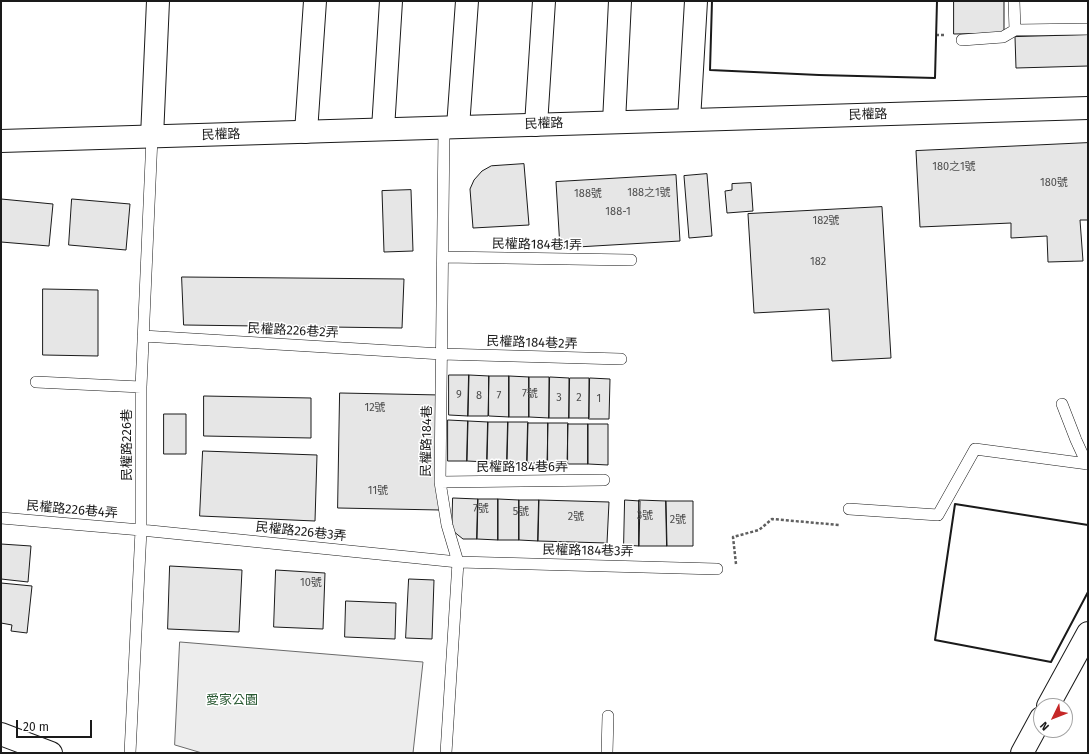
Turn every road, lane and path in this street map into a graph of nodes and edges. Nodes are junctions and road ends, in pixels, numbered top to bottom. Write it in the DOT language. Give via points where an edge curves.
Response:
graph roads {
  1 [pos="158,1"];
  2 [pos="315,1"];
  3 [pos="391,1"];
  4 [pos="467,1"];
  5 [pos="544,1"];
  6 [pos="620,1"];
  7 [pos="696,1"];
  8 [pos="1014,1"];
  9 [pos="1083,28"];
  10 [pos="1015,30"];
  11 [pos="962,40"];
  12 [pos="1088,108"];
  13 [pos="689,120"];
  14 [pos="614,122"];
  15 [pos="536,125"];
  16 [pos="451,127"];
  17 [pos="383,130"];
  18 [pos="306,132"];
  19 [pos="152,137"];
  20 [pos="1,141"];
  21 [pos="443,257"];
  22 [pos="630,260"];
  23 [pos="142,336"];
  24 [pos="442,354"];
  25 [pos="621,359"];
  26 [pos="36,382"];
  27 [pos="141,387"];
  28 [pos="1062,404"];
  29 [pos="1088,464"];
  30 [pos="604,480"];
  31 [pos="440,482"];
  32 [pos="848,509"];
  33 [pos="1,518"];
  34 [pos="141,530"];
  35 [pos="458,562"];
  36 [pos="717,569"];
  37 [pos="1088,633"];
  38 [pos="1052,698"];
  39 [pos="608,716"];
  40 [pos="1033,733"];
  41 [pos="1,734"];
  42 [pos="51,753"];
  43 [pos="130,753"];
  44 [pos="446,753"];
  45 [pos="607,753"];
  46 [pos="1022,753"];
  1 -- 19 [label="main road"];
  2 -- 18 [label="main road"];
  3 -- 17 [label="main road"];
  4 -- 16 [label="main road"];
  5 -- 15 [label="main road"];
  6 -- 14 [label="main road"];
  7 -- 13 [label="main road"];
  8 -- 10 [label="lane"];
  9 -- 10 [label="lane"];
  10 -- 11 [label="lane" via="1003,37"];
  12 -- 13 [label="main road, 民權路"];
  13 -- 14 [label="main road, 民權路"];
  14 -- 15 [label="main road, 民權路"];
  15 -- 16 [label="main road, 民權路"];
  16 -- 17 [label="main road, 民權路"];
  16 -- 21 [label="lane, 民權路184巷"];
  17 -- 18 [label="main road, 民權路"];
  18 -- 19 [label="main road, 民權路"];
  19 -- 20 [label="main road, 民權路"];
  19 -- 23 [label="lane, 民權路226巷"];
  21 -- 22 [label="lane, 民權路184巷1弄"];
  21 -- 24 [label="lane, 民權路184巷"];
  23 -- 24 [label="lane, 民權路226巷2弄"];
  23 -- 27 [label="lane, 民權路226巷"];
  24 -- 25 [label="lane, 民權路184巷2弄"];
  24 -- 31 [label="lane, 民權路184巷"];
  26 -- 27 [label="lane"];
  27 -- 34 [label="lane, 民權路226巷"];
  28 -- 29 [label="lane"];
  29 -- 32 [label="lane" via="975,449 938,515"];
  30 -- 31 [label="lane, 民權路184巷6弄"];
  31 -- 35 [label="lane, 民權路184巷" via="447,525"];
  32 -- 36 [label="path" via="844,525 772,519 759,530 733,537 737,568"];
  33 -- 34 [label="lane, 民權路226巷4弄"];
  34 -- 35 [label="lane, 民權路226巷3弄"];
  34 -- 43 [label="lane, 民權路226巷"];
  35 -- 36 [label="lane, 民權路184巷3弄"];
  35 -- 44 [label="lane, 民權路184巷"];
  37 -- 38 [label="main road"];
  39 -- 45 [label="lane"];
  40 -- 46 [label="main road"];
  41 -- 42 [label="main road"];
}
